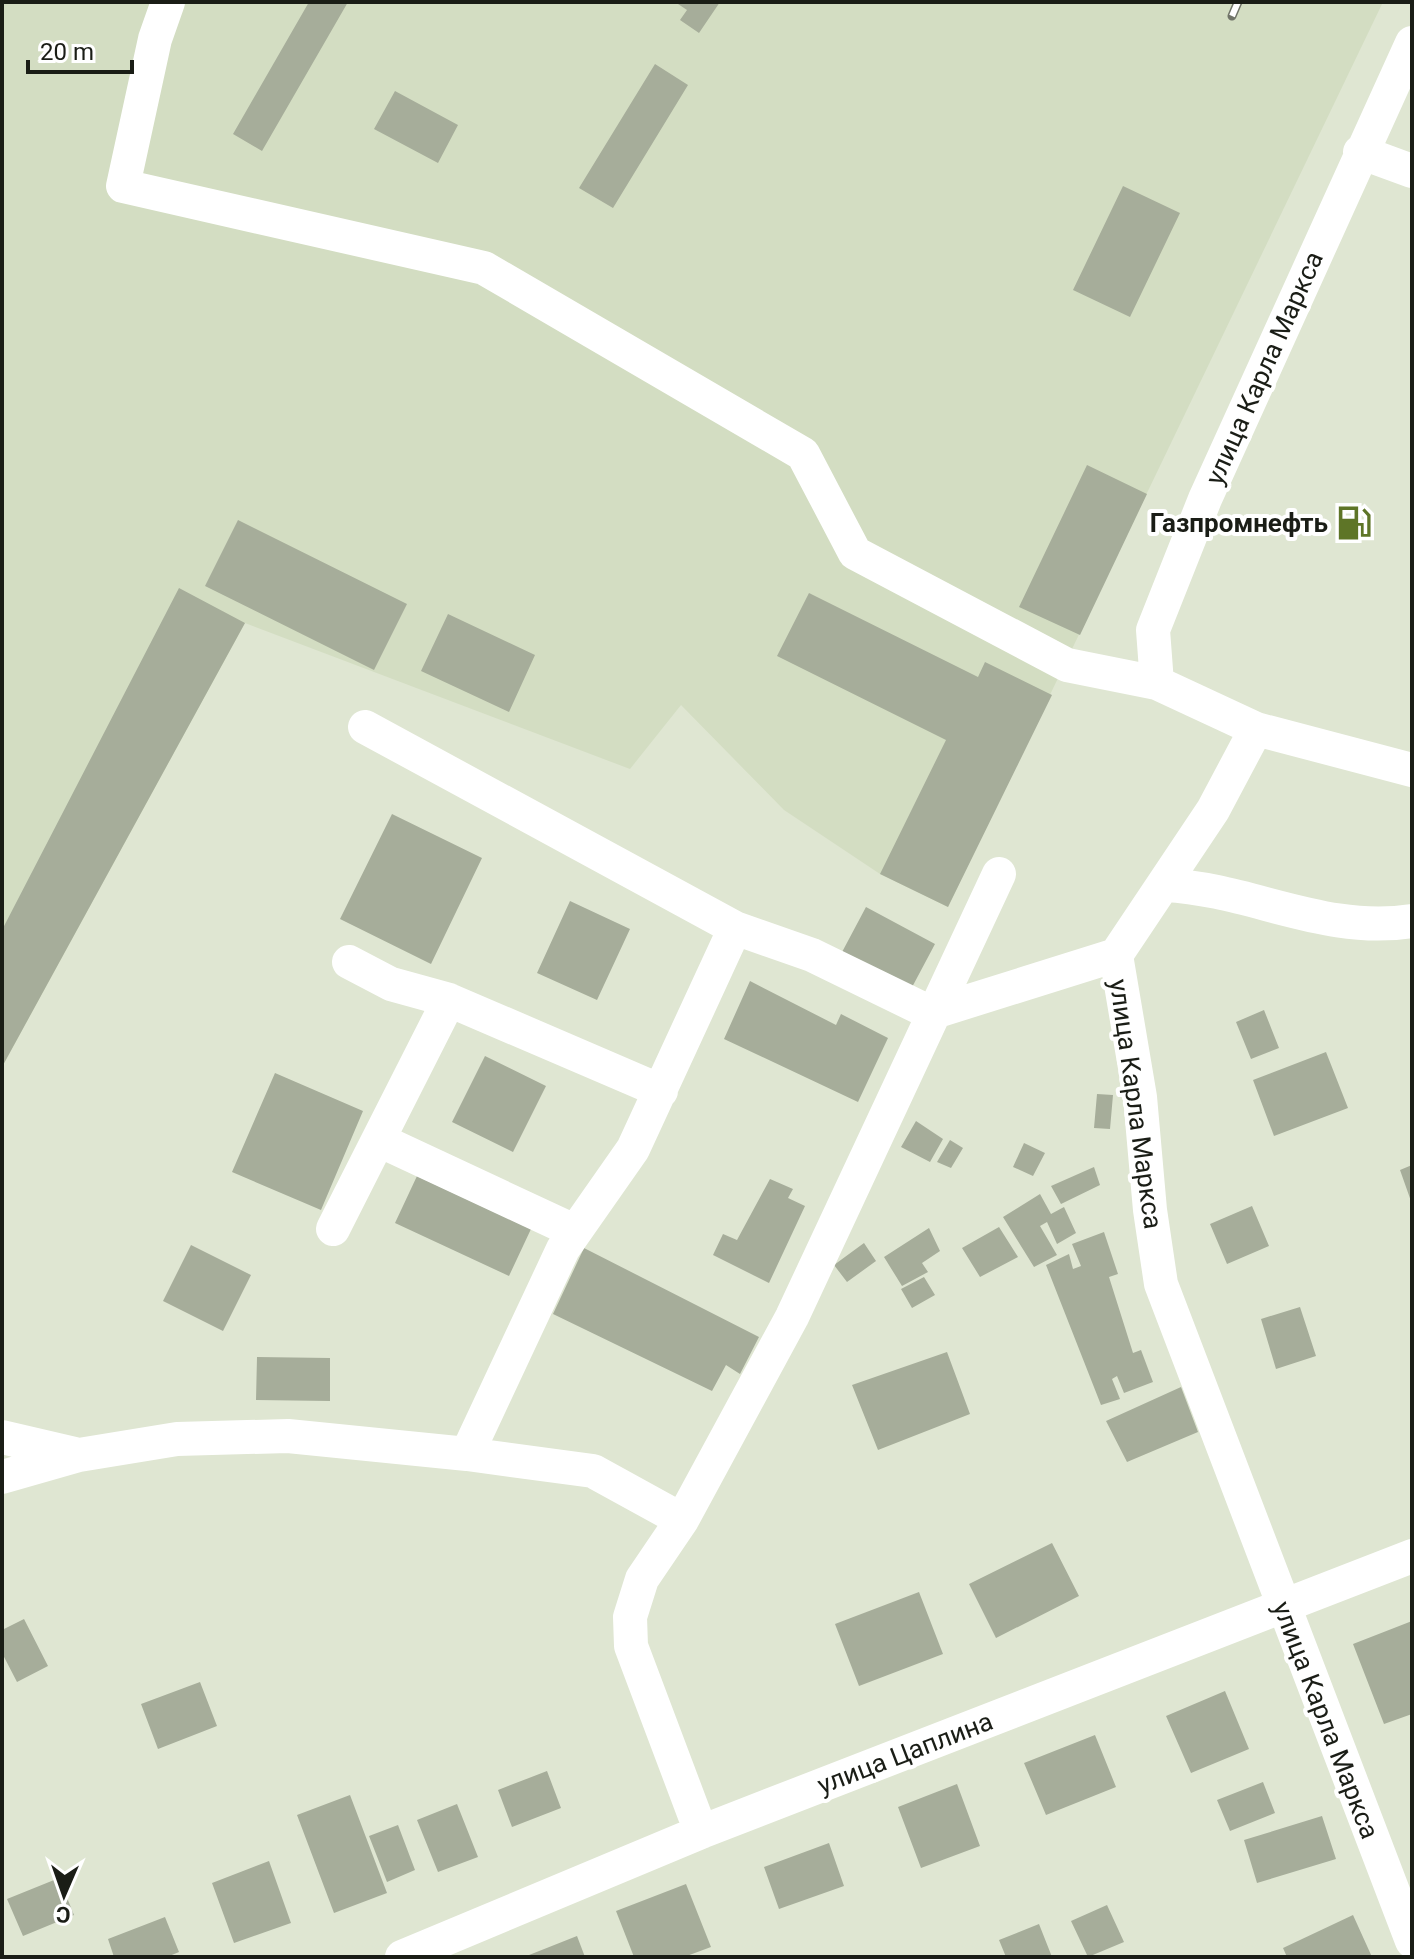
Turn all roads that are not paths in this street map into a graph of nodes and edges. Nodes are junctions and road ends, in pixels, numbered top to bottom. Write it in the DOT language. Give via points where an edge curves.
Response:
graph roads {
  1 [pos="168,2"];
  2 [pos="1412,43"];
  3 [pos="1360,152"];
  4 [pos="1412,171"];
  5 [pos="1157,683"];
  6 [pos="365,727"];
  7 [pos="1256,729"];
  8 [pos="1403,760"];
  9 [pos="999,874"];
  10 [pos="1165,885"];
  11 [pos="1412,921"];
  12 [pos="735,928"];
  13 [pos="1116,955"];
  14 [pos="349,962"];
  15 [pos="449,1000"];
  16 [pos="931,1013"];
  17 [pos="661,1091"];
  18 [pos="379,1140"];
  19 [pos="333,1229"];
  20 [pos="574,1231"];
  21 [pos="2,1437"];
  22 [pos="467,1454"];
  23 [pos="79,1455"];
  24 [pos="2,1477"];
  25 [pos="682,1520"];
  26 [pos="1412,1556"];
  27 [pos="1282,1608"];
  28 [pos="701,1832"];
  29 [pos="1412,1941"];
  30 [pos="402,1957"];
  1 -- 5 [label="street" via="123,186 484,268 803,454 855,553 1067,665"];
  2 -- 3 [label="street, улица Карла Маркса"];
  3 -- 4 [label="street"];
  3 -- 5 [label="street, улица Карла Маркса" via="1205,499 1153,630"];
  5 -- 7 [label="street"];
  6 -- 12 [label="street"];
  7 -- 8 [label="street"];
  7 -- 10 [label="street, улица Карла Маркса"];
  9 -- 16 [label="street"];
  10 -- 11 [label="street" via="1222,890 1309,917 1357,925"];
  10 -- 13 [label="street, улица Карла Маркса"];
  12 -- 16 [label="street" via="812,955"];
  12 -- 17 [label="street"];
  13 -- 16 [label="street"];
  13 -- 27 [label="street, улица Карла Маркса" via="1140,1097 1161,1284"];
  14 -- 15 [label="street" via="391,984"];
  15 -- 17 [label="street"];
  15 -- 18 [label="street"];
  16 -- 25 [label="street" via="792,1317"];
  17 -- 20 [label="street" via="633,1149"];
  18 -- 19 [label="street"];
  18 -- 20 [label="street"];
  20 -- 22 [label="street"];
  21 -- 23 [label="street"];
  22 -- 23 [label="street" via="288,1436 177,1439"];
  22 -- 25 [label="street" via="593,1471"];
  23 -- 24 [label="street"];
  25 -- 28 [label="street" via="642,1579 630,1617 631,1646"];
  26 -- 27 [label="street, улица Цаплина"];
  27 -- 28 [label="street, улица Цаплина"];
  27 -- 29 [label="street, улица Карла Маркса"];
  28 -- 30 [label="street, улица Цаплина"];
}
